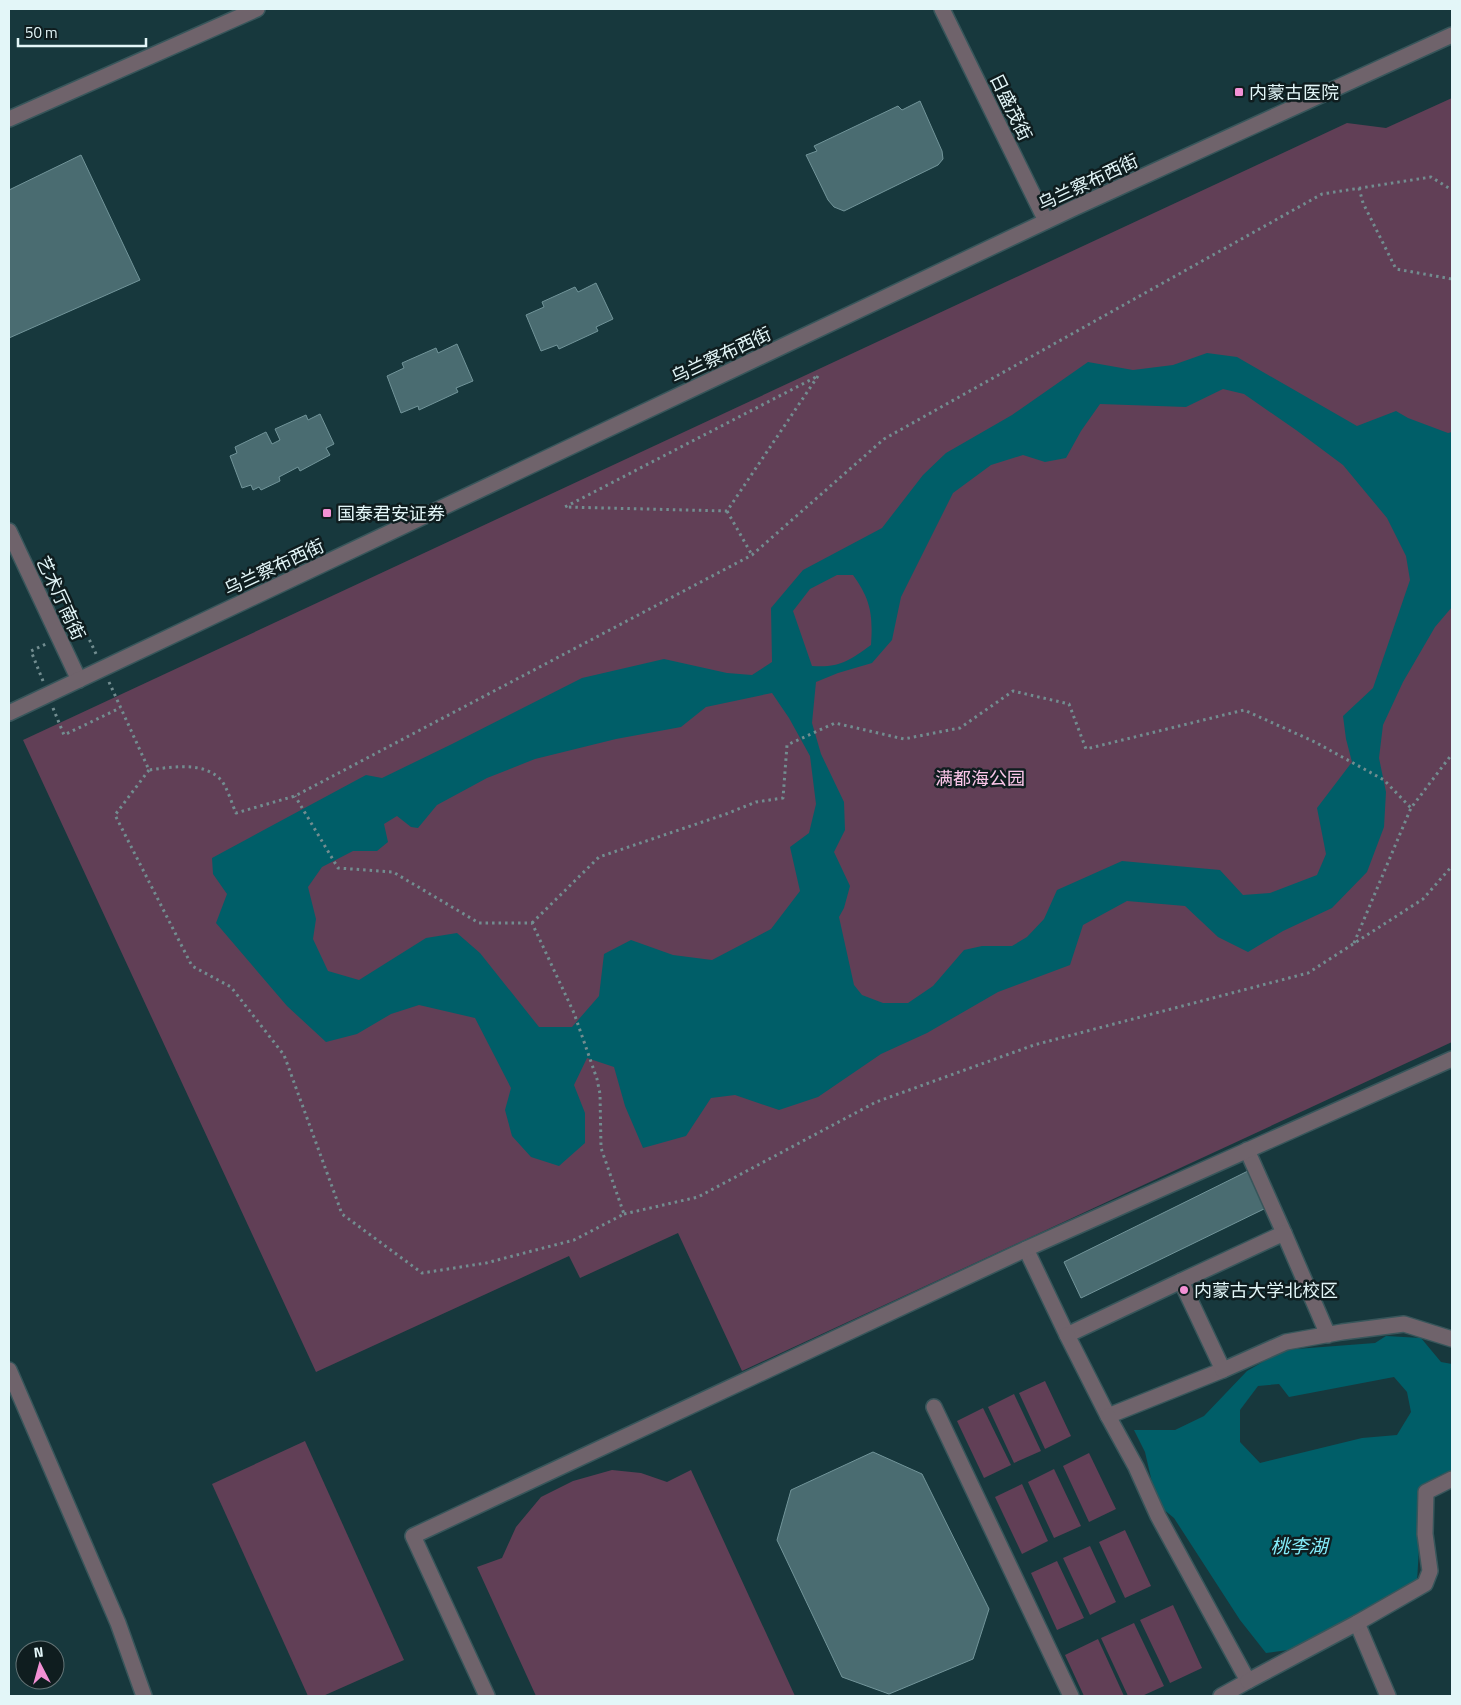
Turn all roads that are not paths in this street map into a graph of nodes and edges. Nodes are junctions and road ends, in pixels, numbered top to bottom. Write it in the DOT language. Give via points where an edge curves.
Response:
graph roads {
  1 [pos="256,9"];
  2 [pos="942,9"];
  3 [pos="1452,35"];
  4 [pos="9,119"];
  5 [pos="1046,221"];
  6 [pos="9,531"];
  7 [pos="79,680"];
  8 [pos="9,712"];
  9 [pos="1452,1059"];
  10 [pos="1247,1150"];
  11 [pos="1284,1233"];
  12 [pos="1026,1249"];
  13 [pos="1181,1281"];
  14 [pos="1328,1334"];
  15 [pos="1067,1335"];
  16 [pos="1452,1339"];
  17 [pos="9,1370"];
  18 [pos="1223,1370"];
  19 [pos="934,1407"];
  20 [pos="1108,1416"];
  21 [pos="1452,1478"];
  22 [pos="1357,1623"];
  23 [pos="1248,1681"];
  24 [pos="144,1696"];
  25 [pos="487,1696"];
  26 [pos="1071,1696"];
  27 [pos="1222,1696"];
  28 [pos="1388,1696"];
  1 -- 4 [label="street"];
  2 -- 5 [label="street, 日盛茂街"];
  3 -- 5 [label="street, 乌兰察布西街"];
  5 -- 7 [label="street, 乌兰察布西街"];
  6 -- 7 [label="street, 艺术厅南街"];
  7 -- 8 [label="street, 乌兰察布西街"];
  9 -- 10 [label="street"];
  10 -- 11 [label="street"];
  10 -- 12 [label="street"];
  11 -- 13 [label="street"];
  11 -- 14 [label="street"];
  12 -- 15 [label="street"];
  12 -- 25 [label="street" via="413,1536"];
  13 -- 15 [label="street"];
  13 -- 18 [label="street"];
  14 -- 16 [label="street" via="1404,1324"];
  14 -- 18 [label="street" via="1286,1342"];
  15 -- 20 [label="street"];
  17 -- 24 [label="street" via="118,1623"];
  18 -- 20 [label="street"];
  19 -- 26 [label="street"];
  20 -- 23 [label="street" via="1158,1516"];
  21 -- 22 [label="street" via="1426,1492 1425,1534 1430,1572 1425,1584"];
  22 -- 23 [label="street"];
  22 -- 28 [label="street"];
  23 -- 27 [label="street"];
}
